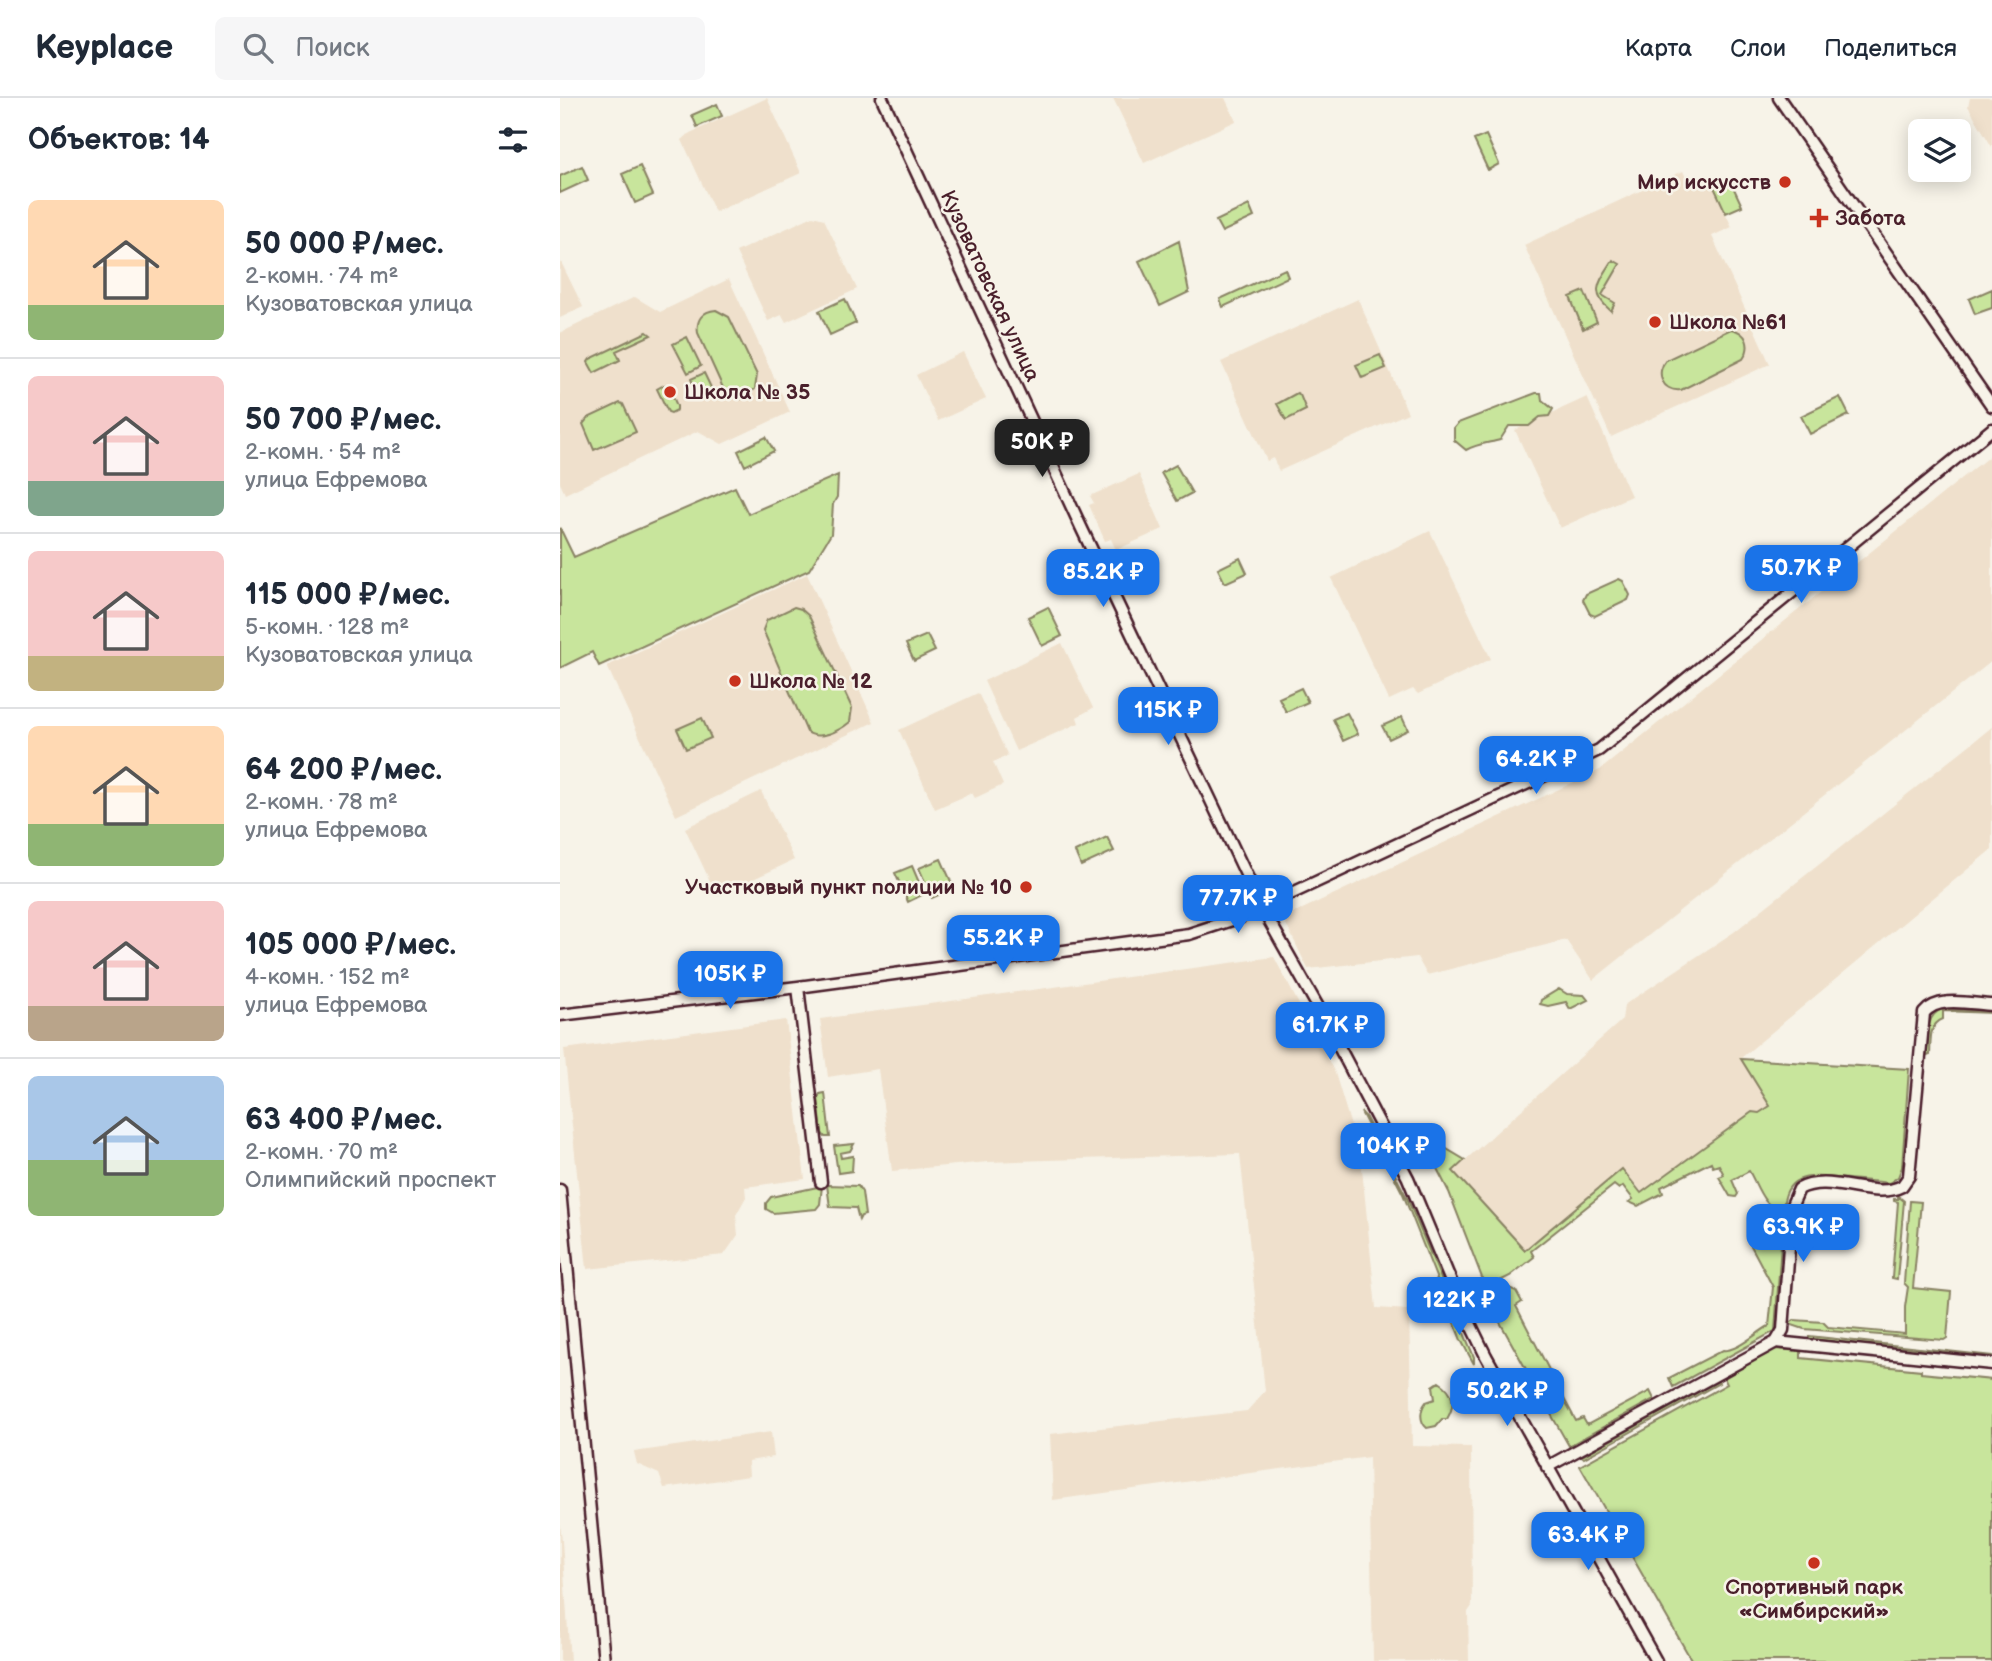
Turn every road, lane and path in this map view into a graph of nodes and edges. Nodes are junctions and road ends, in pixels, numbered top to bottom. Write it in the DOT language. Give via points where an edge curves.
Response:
graph roads {
  1 [pos="881,98"];
  2 [pos="1779,98"];
  3 [pos="1992,406"];
  4 [pos="1992,429"];
  5 [pos="1262,908"];
  6 [pos="798,987"];
  7 [pos="1992,1005"];
  8 [pos="560,1016"];
  9 [pos="821,1182"];
  10 [pos="560,1191"];
  11 [pos="1776,1342"];
  12 [pos="1992,1364"];
  13 [pos="1547,1467"];
  14 [pos="604,1661"];
  15 [pos="1656,1661"];
  1 -- 5 [label="street, Кузоватовская улица"];
  2 -- 3 [label="street"];
  4 -- 5 [label="street" via="1599,750"];
  5 -- 6 [label="street" via="1189,934"];
  5 -- 13 [label="street, Кузоватовская улица" via="1394,1149 1472,1330"];
  6 -- 8 [label="street"];
  6 -- 9 [label="street"];
  7 -- 11 [label="street" via="1941,1002 1928,1007 1922,1020 1906,1182 1889,1190 1815,1184 1799,1189 1792,1205 1783,1330"];
  10 -- 14 [label="street"];
  11 -- 12 [label="street"];
  11 -- 13 [label="street"];
  13 -- 15 [label="street, Кузоватовская улица"];
}
